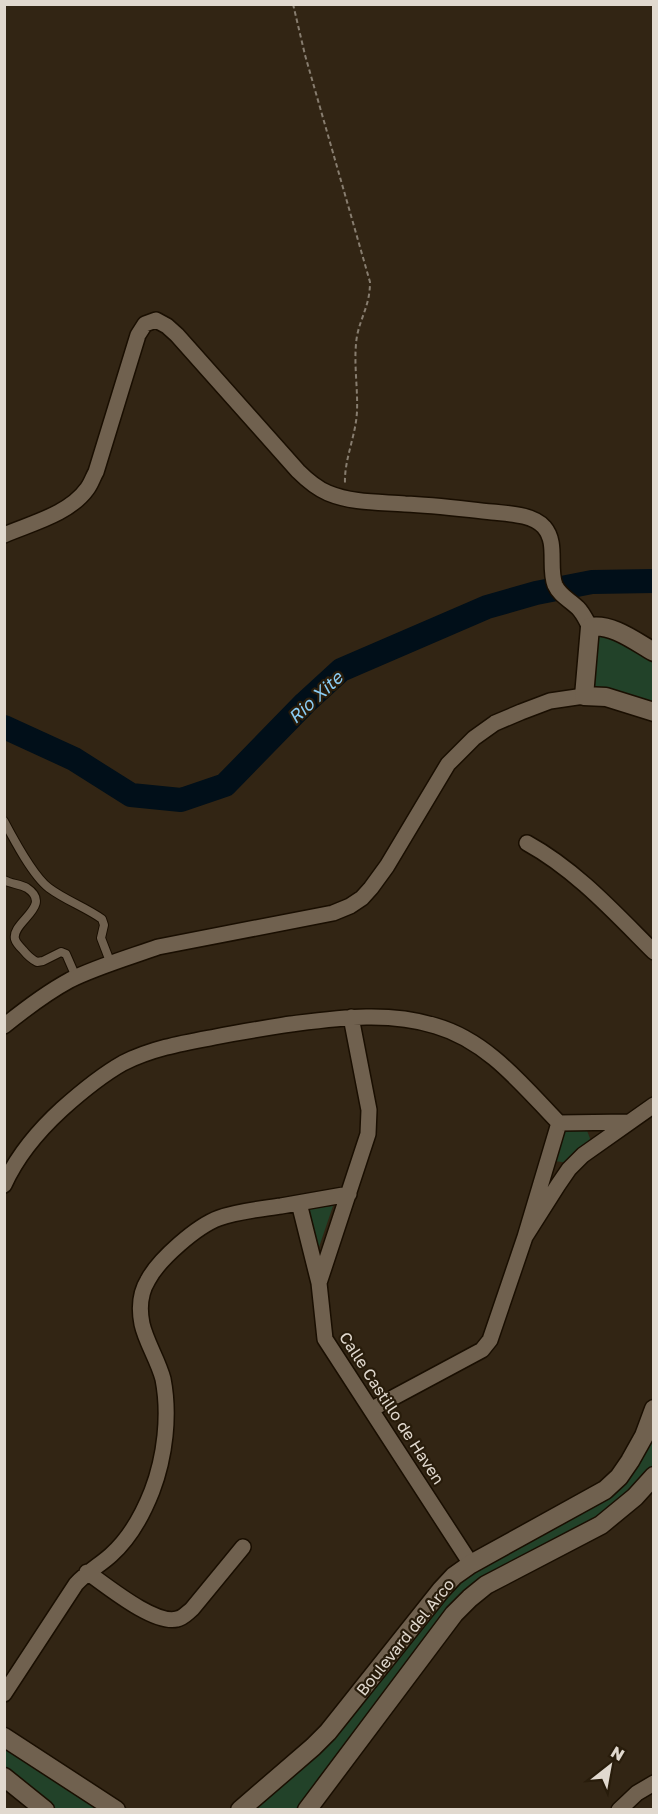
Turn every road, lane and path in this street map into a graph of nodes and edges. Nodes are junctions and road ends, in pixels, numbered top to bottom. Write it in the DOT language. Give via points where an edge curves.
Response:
graph roads {
  1 [pos="293,4"];
  2 [pos="348,499"];
  3 [pos="4,535"];
  4 [pos="590,627"];
  5 [pos="654,652"];
  6 [pos="584,696"];
  7 [pos="654,712"];
  8 [pos="4,821"];
  9 [pos="527,843"];
  10 [pos="4,880"];
  11 [pos="654,952"];
  12 [pos="111,964"];
  13 [pos="76,977"];
  14 [pos="351,1017"];
  15 [pos="4,1026"];
  16 [pos="654,1105"];
  17 [pos="628,1122"];
  18 [pos="560,1123"];
  19 [pos="4,1185"];
  20 [pos="349,1194"];
  21 [pos="299,1203"];
  22 [pos="525,1237"];
  23 [pos="319,1283"];
  24 [pos="372,1409"];
  25 [pos="654,1409"];
  26 [pos="654,1476"];
  27 [pos="243,1547"];
  28 [pos="471,1564"];
  29 [pos="87,1572"];
  30 [pos="440,1633"];
  31 [pos="4,1694"];
  32 [pos="4,1737"];
  33 [pos="4,1778"];
  34 [pos="654,1783"];
  35 [pos="45,1809"];
  36 [pos="116,1809"];
  37 [pos="240,1809"];
  38 [pos="308,1809"];
  39 [pos="620,1809"];
  1 -- 2 [label="path" via="370,282 370,298 356,345 356,418 344,472"];
  2 -- 3 [label="street" via="311,483 177,335 156,320 146,324 138,335 96,472 87,489 55,514"];
  2 -- 4 [label="street" via="469,509 537,521 548,533 556,588 578,608"];
  4 -- 5 [label="street" via="626,636"];
  4 -- 6 [label="street"];
  6 -- 7 [label="street"];
  6 -- 12 [label="street" via="550,701 520,712 474,738 448,764 371,888 350,906 333,913 158,947"];
  8 -- 12 [label="lane" via="41,882 102,919 101,938"];
  9 -- 11 [label="street" via="559,863"];
  10 -- 13 [label="lane" via="26,887 36,904 18,927 15,941 36,962 66,954"];
  12 -- 13 [label="street"];
  13 -- 15 [label="street" via="35,1001"];
  14 -- 18 [label="street" via="406,1019 463,1037 492,1057"];
  14 -- 19 [label="street" via="166,1046 125,1062 97,1079 44,1125"];
  14 -- 20 [label="street, Calle Castillo de Haven" via="369,1120"];
  16 -- 17 [label="street"];
  17 -- 18 [label="street"];
  17 -- 22 [label="street" via="569,1169"];
  18 -- 22 [label="street"];
  20 -- 21 [label="street"];
  20 -- 23 [label="street, Calle Castillo de Haven"];
  21 -- 23 [label="street"];
  21 -- 29 [label="street" via="212,1222 195,1232 147,1280 141,1298 142,1327 163,1379 165,1410 159,1467 134,1528 111,1555"];
  22 -- 24 [label="street" via="490,1340 482,1350"];
  23 -- 24 [label="street, Calle Castillo de Haven" via="326,1339"];
  24 -- 28 [label="street, Calle Castillo de Haven"];
  25 -- 28 [label="street, Boulevard del Arco" via="644,1436 619,1477 593,1497"];
  26 -- 30 [label="street, Boulevard del Arco" via="601,1525 486,1585"];
  27 -- 29 [label="street" via="192,1609 175,1620 156,1618"];
  28 -- 30 [label="street" via="475,1578 446,1609"];
  28 -- 37 [label="street, Boulevard del Arco" via="441,1590 314,1747"];
  29 -- 31 [label="street"];
  30 -- 38 [label="street, Boulevard del Arco"];
  32 -- 36 [label="street"];
  33 -- 35 [label="street"];
  34 -- 39 [label="street"];
}
